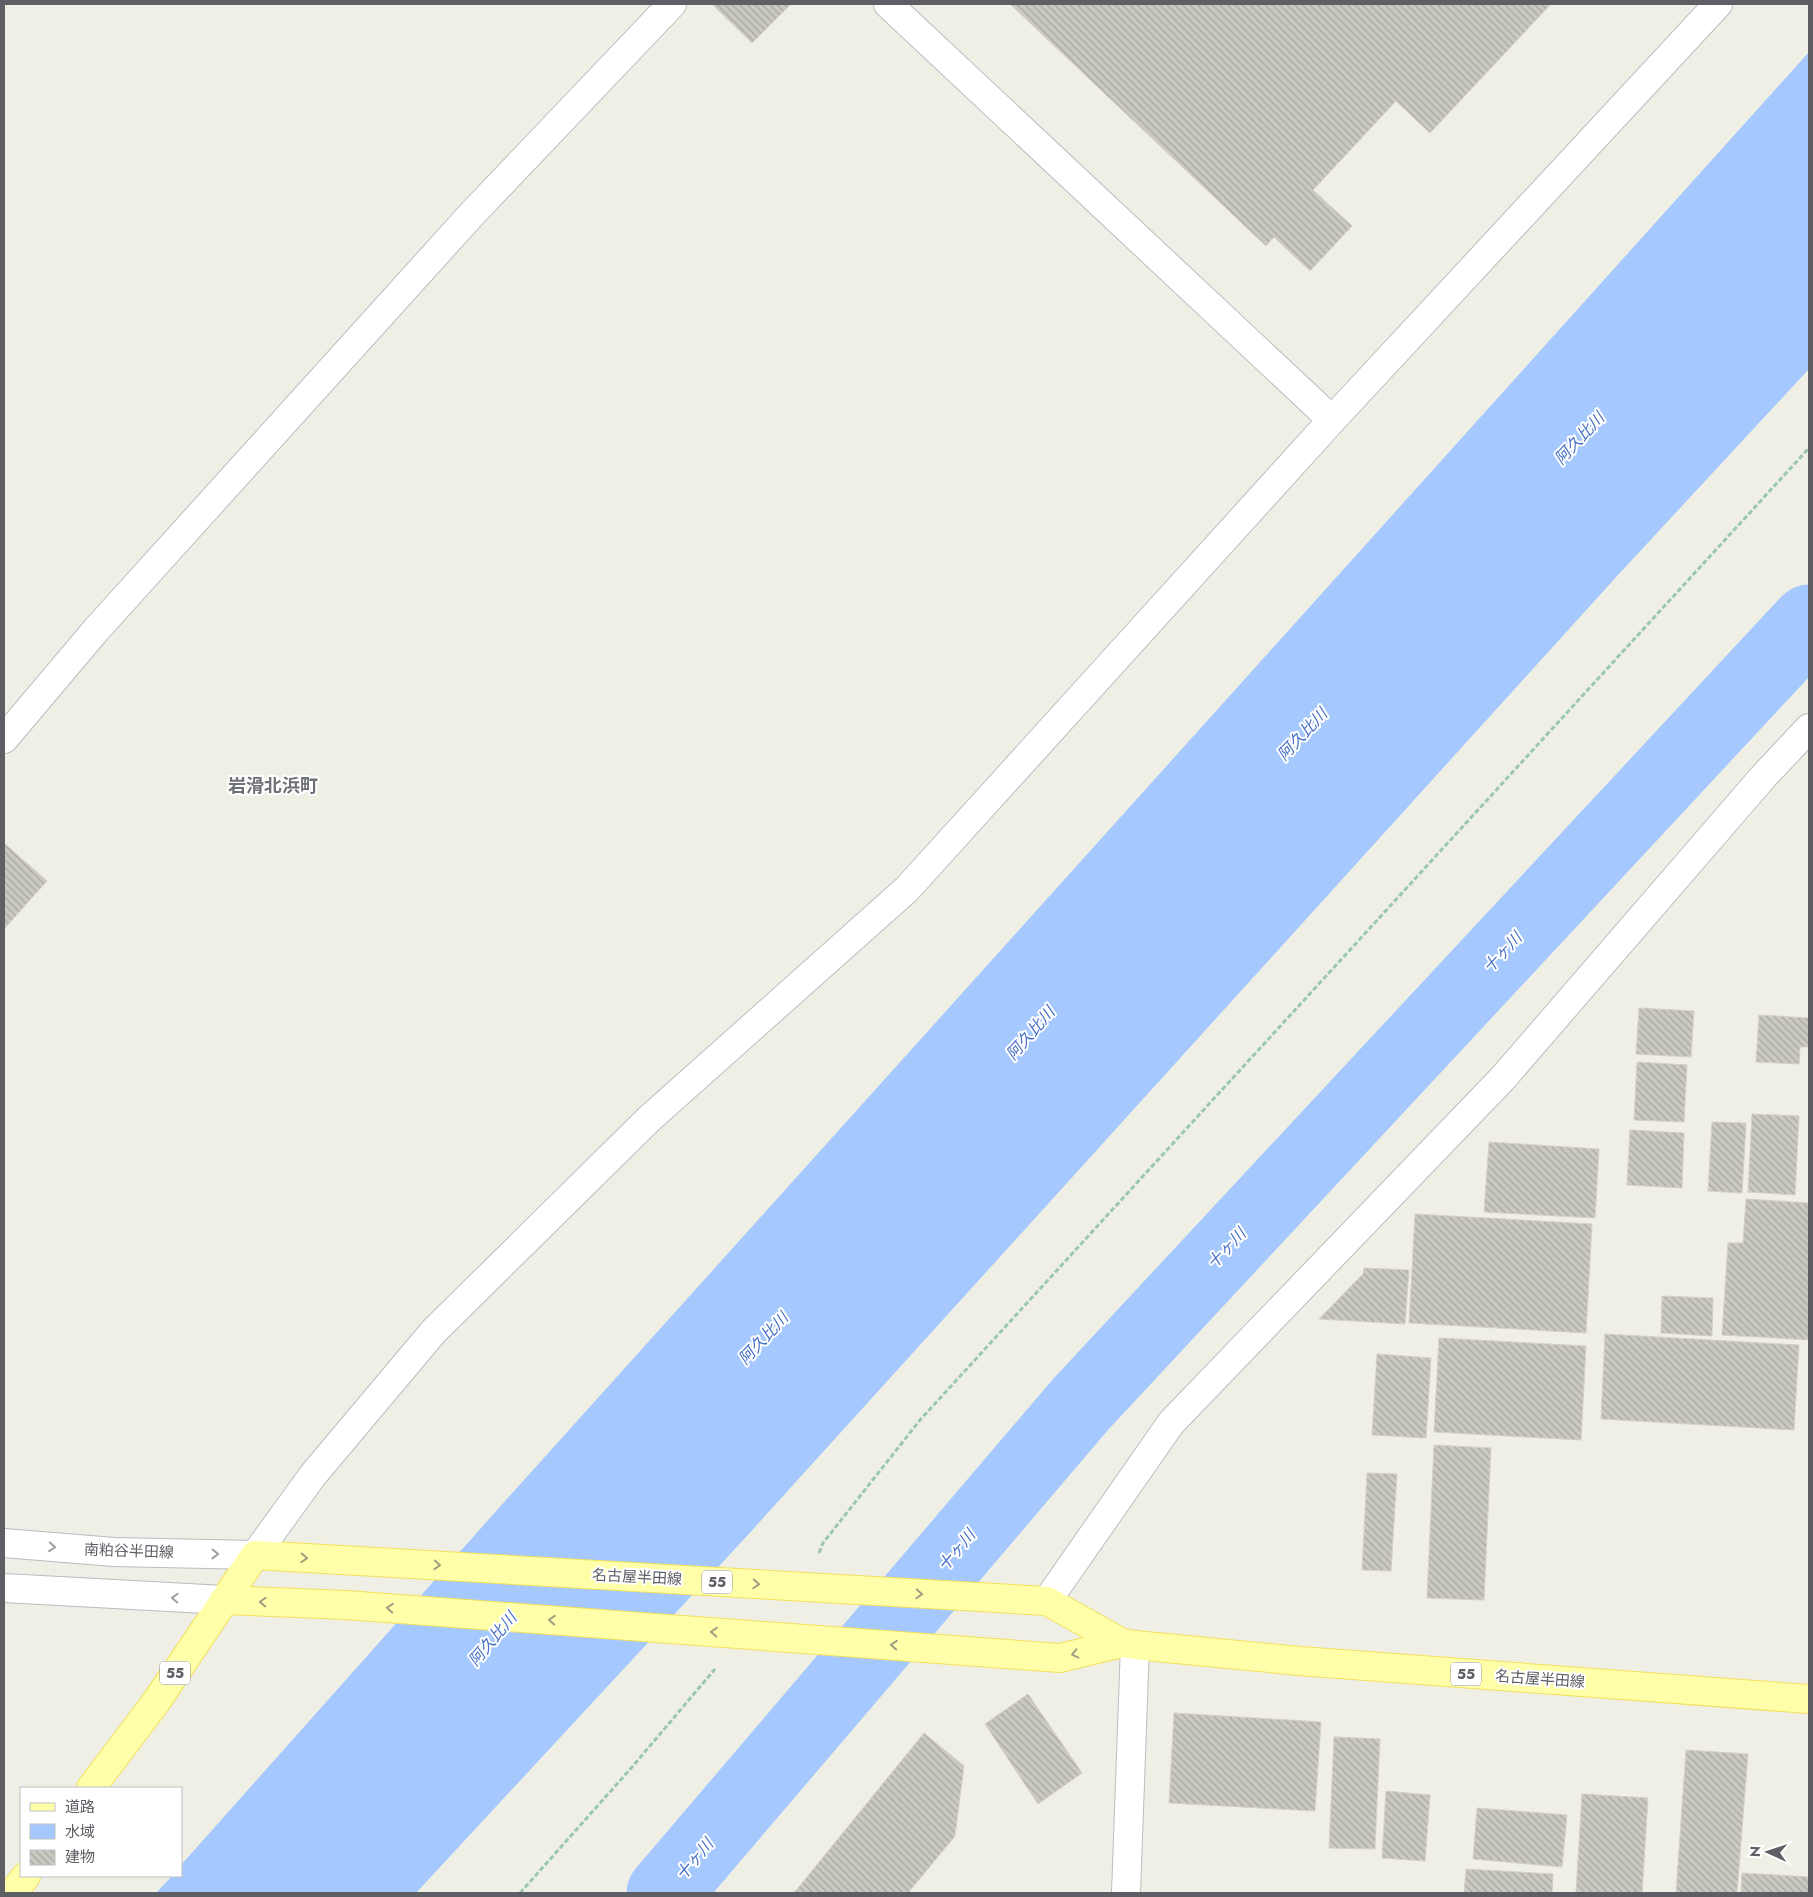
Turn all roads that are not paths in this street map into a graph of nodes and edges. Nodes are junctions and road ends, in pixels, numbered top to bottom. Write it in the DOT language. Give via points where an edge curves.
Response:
graph roads {
  1 [pos="672,4"];
  2 [pos="888,4"];
  3 [pos="1718,4"];
  4 [pos="1332,420"];
  5 [pos="1809,728"];
  6 [pos="4,739"];
  7 [pos="4,1543"];
  8 [pos="255,1556"];
  9 [pos="4,1588"];
  10 [pos="224,1600"];
  11 [pos="1047,1601"];
  12 [pos="1129,1644"];
  13 [pos="1809,1700"];
  14 [pos="92,1787"];
  15 [pos="25,1877"];
  16 [pos="13,1893"];
  17 [pos="1126,1893"];
  1 -- 6 [label="street" via="471,215 96,630"];
  2 -- 4 [label="street"];
  3 -- 4 [label="street"];
  4 -- 8 [label="street" via="907,889 649,1118 434,1331 313,1475"];
  5 -- 11 [label="street" via="1503,1078 1171,1423"];
  7 -- 8 [label="street, 南粕谷半田線, one-way" via="114,1552"];
  8 -- 10 [label="main road, 55"];
  8 -- 11 [label="main road, 名古屋半田線 / 55, one-way"];
  10 -- 9 [label="street, one-way"];
  12 -- 10 [label="main road, 名古屋半田線 / 55, one-way" via="1060,1658 346,1605"];
  10 -- 14 [label="main road, 55" via="156,1702"];
  11 -- 12 [label="main road, 名古屋半田線 / 55"];
  12 -- 13 [label="main road, 名古屋半田線 / 55" via="1300,1661"];
  12 -- 17 [label="street"];
  15 -- 16 [label="main road"];
}
